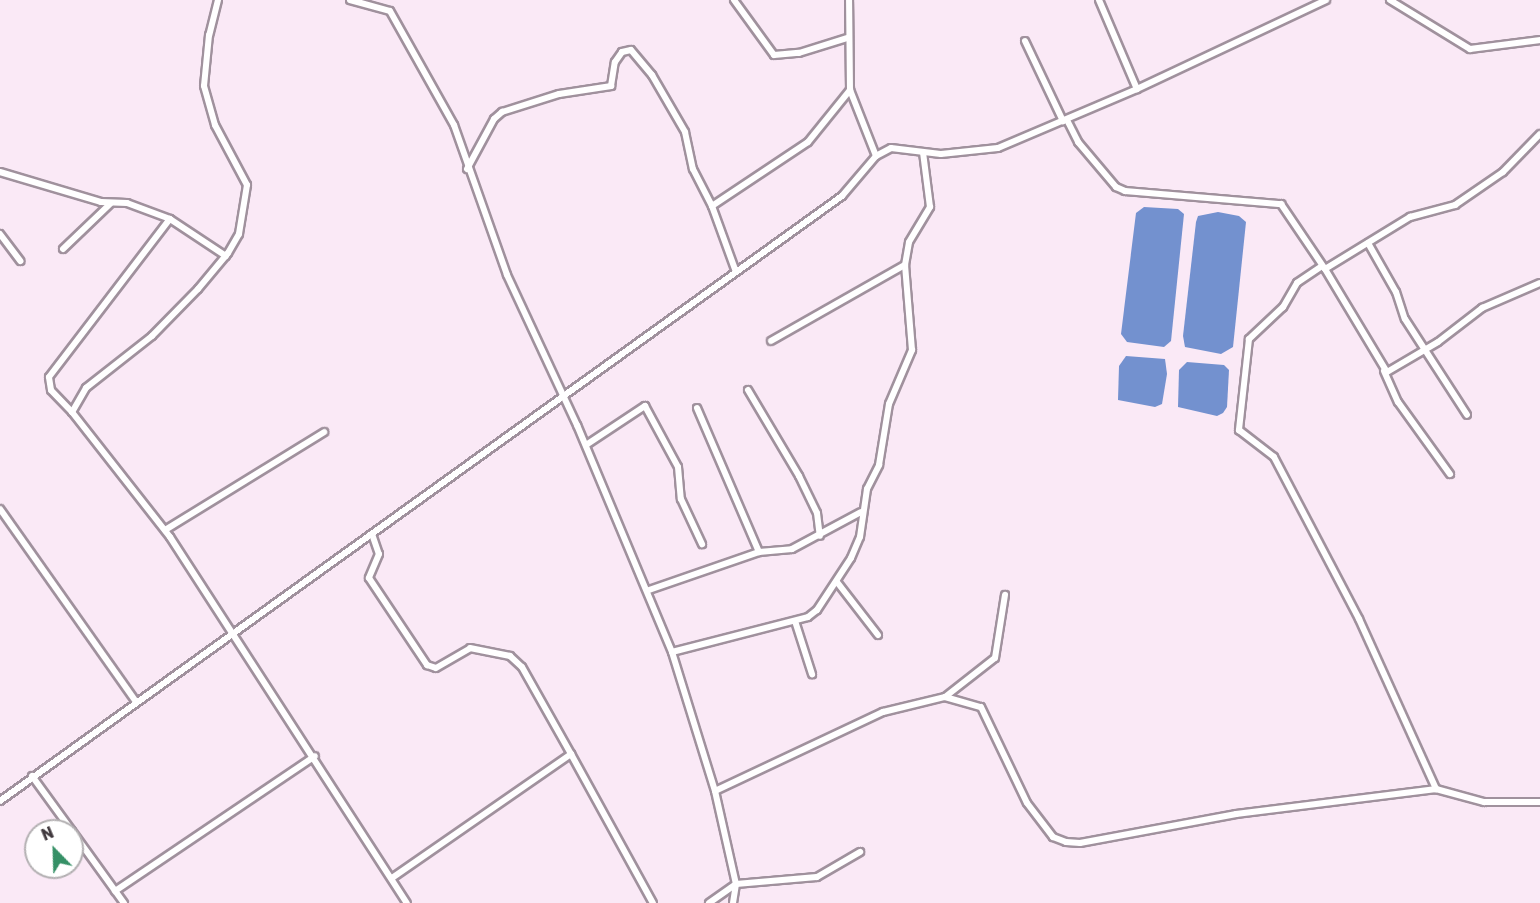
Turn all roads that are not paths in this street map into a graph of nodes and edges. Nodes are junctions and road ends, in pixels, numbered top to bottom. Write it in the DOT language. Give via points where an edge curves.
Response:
graph roads {
  1 [pos="218,0"];
  2 [pos="350,0"];
  3 [pos="734,0"];
  4 [pos="849,0"];
  5 [pos="1099,0"];
  6 [pos="1326,0"];
  7 [pos="1390,0"];
  8 [pos="847,38"];
  9 [pos="1540,40"];
  10 [pos="1025,41"];
  11 [pos="1137,89"];
  12 [pos="850,90"];
  13 [pos="1065,121"];
  14 [pos="1540,134"];
  15 [pos="923,152"];
  16 [pos="876,156"];
  17 [pos="467,170"];
  18 [pos="0,172"];
  19 [pos="111,203"];
  20 [pos="712,206"];
  21 [pos="170,219"];
  22 [pos="0,234"];
  23 [pos="1368,243"];
  24 [pos="63,249"];
  25 [pos="226,256"];
  26 [pos="20,261"];
  27 [pos="905,265"];
  28 [pos="1324,267"];
  29 [pos="736,272"];
  30 [pos="1540,283"];
  31 [pos="771,342"];
  32 [pos="1425,350"];
  33 [pos="1384,371"];
  34 [pos="748,390"];
  35 [pos="563,393"];
  36 [pos="697,408"];
  37 [pos="72,412"];
  38 [pos="1467,415"];
  39 [pos="324,432"];
  40 [pos="586,445"];
  41 [pos="1450,474"];
  42 [pos="0,509"];
  43 [pos="861,512"];
  44 [pos="165,530"];
  45 [pos="372,534"];
  46 [pos="820,536"];
  47 [pos="702,544"];
  48 [pos="759,552"];
  49 [pos="837,582"];
  50 [pos="649,590"];
  51 [pos="1005,595"];
  52 [pos="795,621"];
  53 [pos="233,635"];
  54 [pos="878,635"];
  55 [pos="672,652"];
  56 [pos="812,674"];
  57 [pos="945,697"];
  58 [pos="136,702"];
  59 [pos="571,754"];
  60 [pos="315,756"];
  61 [pos="32,776"];
  62 [pos="1436,789"];
  63 [pos="715,791"];
  64 [pos="0,801"];
  65 [pos="1540,801"];
  66 [pos="63,819"];
  67 [pos="84,848"];
  68 [pos="860,852"];
  69 [pos="392,878"];
  70 [pos="736,887"];
  71 [pos="115,891"];
  72 [pos="124,903"];
  73 [pos="407,903"];
  74 [pos="653,903"];
  75 [pos="709,903"];
  76 [pos="733,903"];
  77 [pos="739,903"];
  1 -- 25 [label="street" via="204,73 206,101 247,185 239,234"];
  2 -- 17 [label="street" via="390,11 441,99"];
  3 -- 8 [label="street" via="774,54 799,53"];
  4 -- 8 [label="street"];
  5 -- 11 [label="street"];
  6 -- 11 [label="street"];
  7 -- 9 [label="street" via="1470,49"];
  8 -- 12 [label="street"];
  10 -- 13 [label="street"];
  11 -- 13 [label="street"];
  12 -- 16 [label="street"];
  12 -- 20 [label="street" via="808,142"];
  13 -- 15 [label="street" via="975,153"];
  13 -- 28 [label="street" via="1116,187 1125,191 1281,204"];
  14 -- 23 [label="street" via="1509,167 1455,205 1410,217"];
  15 -- 16 [label="street" via="891,148"];
  15 -- 27 [label="street" via="930,207 909,242"];
  16 -- 29 [label="street" via="842,196"];
  17 -- 20 [label="street" via="494,119 502,112 568,92 611,86 615,62 622,52 631,50 652,75 685,132 693,170"];
  17 -- 35 [label="street" via="528,324"];
  18 -- 19 [label="street"];
  19 -- 21 [label="street" via="127,203"];
  19 -- 24 [label="street"];
  20 -- 29 [label="street"];
  21 -- 25 [label="street"];
  21 -- 37 [label="street" via="49,378 51,390"];
  22 -- 26 [label="street"];
  23 -- 28 [label="street"];
  23 -- 32 [label="street"];
  25 -- 37 [label="street" via="152,336 86,388"];
  27 -- 31 [label="street"];
  27 -- 43 [label="street" via="912,350 889,404 879,465"];
  28 -- 33 [label="street"];
  28 -- 62 [label="street" via="1297,284 1283,307 1249,339 1239,430 1274,457 1359,620"];
  29 -- 35 [label="street"];
  30 -- 32 [label="street" via="1482,308"];
  32 -- 33 [label="street"];
  32 -- 38 [label="street"];
  33 -- 41 [label="street" via="1398,402"];
  34 -- 46 [label="street" via="799,476 817,513"];
  35 -- 40 [label="street"];
  35 -- 45 [label="street"];
  36 -- 48 [label="street"];
  37 -- 44 [label="street"];
  39 -- 44 [label="street"];
  40 -- 47 [label="street" via="645,406 678,467 681,499"];
  40 -- 50 [label="street"];
  42 -- 58 [label="street"];
  43 -- 46 [label="street"];
  43 -- 49 [label="street" via="860,537"];
  44 -- 53 [label="street"];
  45 -- 53 [label="street"];
  45 -- 59 [label="street" via="379,554 369,578 428,664 436,668 470,648 510,656 522,667"];
  46 -- 48 [label="street" via="781,552"];
  48 -- 50 [label="street"];
  49 -- 52 [label="street" via="817,610"];
  49 -- 54 [label="street"];
  50 -- 55 [label="street"];
  51 -- 57 [label="street" via="995,658"];
  52 -- 55 [label="street"];
  52 -- 56 [label="street"];
  53 -- 58 [label="street"];
  53 -- 60 [label="street"];
  55 -- 63 [label="street"];
  57 -- 62 [label="street" via="981,707 1027,802 1053,837 1065,842 1080,843 1236,814"];
  57 -- 63 [label="street" via="883,712"];
  58 -- 61 [label="street"];
  59 -- 69 [label="street"];
  59 -- 74 [label="street"];
  60 -- 69 [label="street"];
  60 -- 71 [label="street"];
  61 -- 64 [label="street"];
  61 -- 66 [label="street"];
  62 -- 65 [label="street" via="1484,802"];
  63 -- 70 [label="street"];
  67 -- 71 [label="street"];
  68 -- 70 [label="street" via="817,877"];
  69 -- 73 [label="street"];
  70 -- 75 [label="street"];
  70 -- 76 [label="street"];
  70 -- 77 [label="street"];
  71 -- 72 [label="street"];
}
